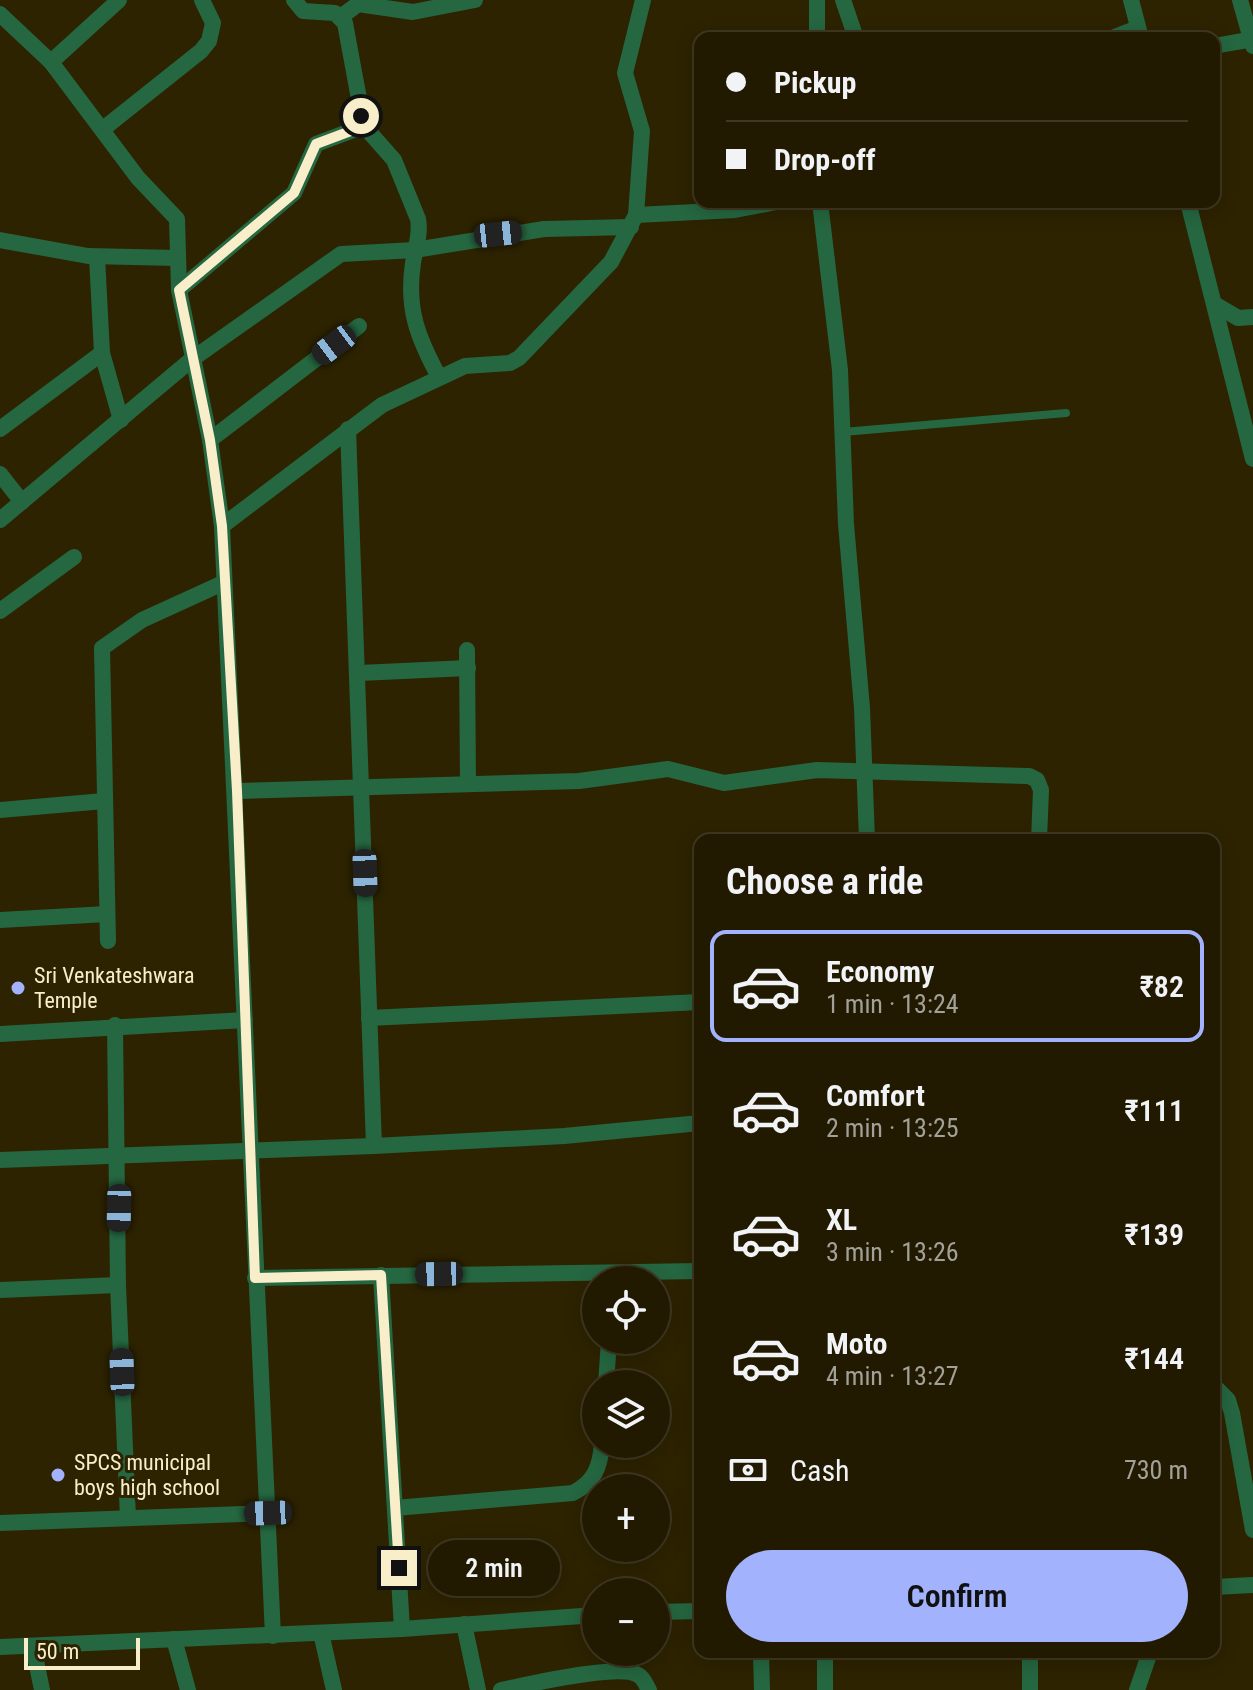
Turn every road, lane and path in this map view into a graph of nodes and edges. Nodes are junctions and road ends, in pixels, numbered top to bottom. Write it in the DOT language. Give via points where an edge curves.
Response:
graph roads {
  1 [pos="119,0"];
  2 [pos="202,0"];
  3 [pos="294,0"];
  4 [pos="475,0"];
  5 [pos="643,0"];
  6 [pos="817,0"];
  7 [pos="843,0"];
  8 [pos="1131,0"];
  9 [pos="1240,0"];
  10 [pos="453,1"];
  11 [pos="0,14"];
  12 [pos="342,16"];
  13 [pos="817,32"];
  14 [pos="854,32"];
  15 [pos="1139,32"];
  16 [pos="1252,42"];
  17 [pos="1220,45"];
  18 [pos="51,62"];
  19 [pos="364,126"];
  20 [pos="103,129"];
  21 [pos="745,208"];
  22 [pos="821,208"];
  23 [pos="1190,208"];
  24 [pos="633,221"];
  25 [pos="0,240"];
  26 [pos="415,250"];
  27 [pos="97,257"];
  28 [pos="177,258"];
  29 [pos="179,290"];
  30 [pos="1216,305"];
  31 [pos="1253,317"];
  32 [pos="359,326"];
  33 [pos="102,353"];
  34 [pos="191,360"];
  35 [pos="439,377"];
  36 [pos="1066,413"];
  37 [pos="121,420"];
  38 [pos="0,429"];
  39 [pos="348,429"];
  40 [pos="843,432"];
  41 [pos="210,440"];
  42 [pos="1253,459"];
  43 [pos="0,474"];
  44 [pos="22,502"];
  45 [pos="0,520"];
  46 [pos="222,526"];
  47 [pos="74,557"];
  48 [pos="223,583"];
  49 [pos="0,611"];
  50 [pos="467,650"];
  51 [pos="468,668"];
  52 [pos="359,673"];
  53 [pos="865,770"];
  54 [pos="468,784"];
  55 [pos="363,786"];
  56 [pos="237,791"];
  57 [pos="104,801"];
  58 [pos="0,810"];
  59 [pos="867,834"];
  60 [pos="1039,834"];
  61 [pos="107,914"];
  62 [pos="0,920"];
  63 [pos="108,941"];
  64 [pos="694,1002"];
  65 [pos="369,1018"];
  66 [pos="245,1020"];
  67 [pos="115,1025"];
  68 [pos="0,1034"];
  69 [pos="694,1124"];
  70 [pos="374,1146"];
  71 [pos="250,1150"];
  72 [pos="119,1157"];
  73 [pos="0,1160"];
  74 [pos="694,1271"];
  75 [pos="670,1272"];
  76 [pos="381,1275"];
  77 [pos="582,1275"];
  78 [pos="255,1278"];
  79 [pos="118,1285"];
  80 [pos="0,1290"];
  81 [pos="1220,1392"];
  82 [pos="599,1458"];
  83 [pos="395,1508"];
  84 [pos="268,1513"];
  85 [pos="128,1518"];
  86 [pos="0,1523"];
  87 [pos="1253,1530"];
  88 [pos="1253,1585"];
  89 [pos="1220,1587"];
  90 [pos="694,1611"];
  91 [pos="670,1612"];
  92 [pos="582,1616"];
  93 [pos="464,1624"];
  94 [pos="402,1629"];
  95 [pos="321,1633"];
  96 [pos="273,1636"];
  97 [pos="174,1639"];
  98 [pos="33,1646"];
  99 [pos="0,1647"];
  100 [pos="761,1658"];
  101 [pos="825,1658"];
  102 [pos="1030,1658"];
  103 [pos="1148,1658"];
  104 [pos="42,1690"];
  105 [pos="188,1690"];
  106 [pos="334,1690"];
  107 [pos="478,1690"];
  108 [pos="501,1690"];
  109 [pos="649,1690"];
  110 [pos="762,1690"];
  111 [pos="825,1690"];
  112 [pos="1030,1690"];
  113 [pos="1137,1690"];
  1 -- 18 [label="street"];
  2 -- 20 [label="street" via="213,23 209,41"];
  3 -- 12 [label="street" via="303,11"];
  4 -- 10 [label="street"];
  5 -- 24 [label="street" via="625,73 642,131"];
  6 -- 13 [label="street"];
  7 -- 14 [label="street"];
  8 -- 15 [label="street"];
  9 -- 16 [label="street"];
  10 -- 12 [label="street" via="413,12 358,4"];
  11 -- 18 [label="street"];
  12 -- 19 [label="street"];
  16 -- 17 [label="street"];
  18 -- 20 [label="street"];
  19 -- 26 [label="street" via="399,169 420,228"];
  19 -- 29 [label="street" via="316,144 294,193"];
  20 -- 28 [label="street" via="138,178 177,219"];
  21 -- 24 [label="street"];
  22 -- 40 [label="street"];
  23 -- 30 [label="street"];
  24 -- 26 [label="street" via="498,234"];
  24 -- 35 [label="street" via="611,262 519,358 500,365 465,366"];
  25 -- 27 [label="street"];
  26 -- 34 [label="street" via="331,258"];
  26 -- 35 [label="street" via="414,328"];
  27 -- 28 [label="street"];
  27 -- 33 [label="street"];
  28 -- 29 [label="street"];
  29 -- 34 [label="street"];
  30 -- 31 [label="street" via="1238,318"];
  30 -- 42 [label="street"];
  32 -- 41 [label="street"];
  33 -- 37 [label="street"];
  33 -- 38 [label="street"];
  34 -- 37 [label="street"];
  34 -- 41 [label="street"];
  35 -- 39 [label="street"];
  36 -- 40 [label="lane"];
  37 -- 44 [label="street"];
  39 -- 46 [label="street"];
  39 -- 52 [label="street"];
  40 -- 53 [label="street"];
  41 -- 46 [label="street"];
  43 -- 44 [label="street"];
  44 -- 45 [label="street"];
  46 -- 48 [label="street"];
  47 -- 49 [label="street"];
  48 -- 56 [label="street"];
  48 -- 57 [label="street" via="142,620 102,648"];
  50 -- 51 [label="street"];
  51 -- 52 [label="street"];
  51 -- 54 [label="street"];
  52 -- 55 [label="street"];
  53 -- 54 [label="street" via="803,771 724,783 668,769 579,781"];
  53 -- 59 [label="street"];
  53 -- 60 [label="street" via="1029,776 1041,790"];
  54 -- 55 [label="street"];
  55 -- 56 [label="street"];
  55 -- 65 [label="street"];
  56 -- 66 [label="street"];
  57 -- 58 [label="street"];
  57 -- 61 [label="street"];
  61 -- 62 [label="street"];
  61 -- 63 [label="street"];
  64 -- 65 [label="street"];
  65 -- 70 [label="street"];
  66 -- 67 [label="street"];
  66 -- 71 [label="street"];
  67 -- 68 [label="street"];
  67 -- 72 [label="street"];
  69 -- 70 [label="street"];
  70 -- 71 [label="street"];
  71 -- 72 [label="street"];
  71 -- 78 [label="street"];
  72 -- 73 [label="street"];
  72 -- 79 [label="street"];
  74 -- 75 [label="street"];
  76 -- 77 [label="street"];
  76 -- 78 [label="street"];
  76 -- 83 [label="street"];
  78 -- 84 [label="street"];
  79 -- 80 [label="street"];
  79 -- 85 [label="street"];
  81 -- 87 [label="street" via="1232,1413"];
  82 -- 83 [label="street" via="596,1474 573,1493"];
  83 -- 94 [label="street"];
  84 -- 85 [label="street"];
  84 -- 96 [label="street"];
  85 -- 86 [label="street"];
  88 -- 89 [label="street"];
  90 -- 91 [label="street"];
  92 -- 93 [label="street"];
  93 -- 94 [label="street"];
  93 -- 107 [label="street"];
  94 -- 95 [label="street"];
  95 -- 96 [label="street"];
  95 -- 106 [label="street"];
  96 -- 97 [label="street"];
  97 -- 98 [label="street"];
  97 -- 105 [label="street"];
  98 -- 99 [label="street"];
  98 -- 104 [label="street"];
  100 -- 110 [label="street"];
  101 -- 111 [label="street"];
  102 -- 112 [label="street"];
  103 -- 113 [label="street"];
  108 -- 109 [label="street" via="630,1672"];
}
